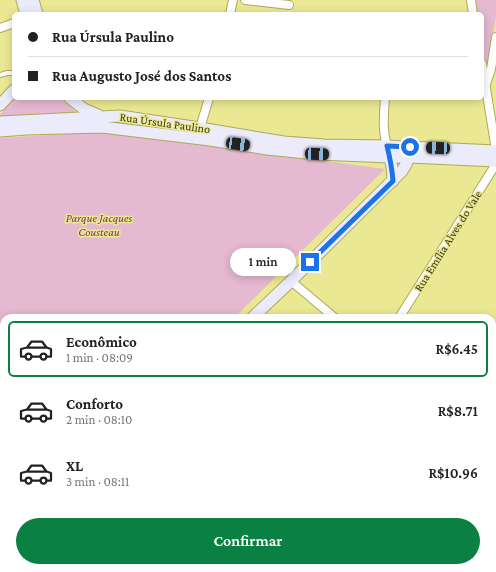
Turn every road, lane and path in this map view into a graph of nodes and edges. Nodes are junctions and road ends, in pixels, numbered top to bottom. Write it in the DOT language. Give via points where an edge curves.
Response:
graph roads {
  1 [pos="22,0"];
  2 [pos="33,0"];
  3 [pos="233,0"];
  4 [pos="245,0"];
  5 [pos="471,0"];
  6 [pos="289,5"];
  7 [pos="25,12"];
  8 [pos="36,12"];
  9 [pos="230,12"];
  10 [pos="473,12"];
  11 [pos="12,24"];
  12 [pos="0,28"];
  13 [pos="496,37"];
  14 [pos="12,73"];
  15 [pos="0,75"];
  16 [pos="484,76"];
  17 [pos="486,88"];
  18 [pos="12,92"];
  19 [pos="496,93"];
  20 [pos="73,100"];
  21 [pos="208,100"];
  22 [pos="385,100"];
  23 [pos="0,105"];
  24 [pos="101,116"];
  25 [pos="0,122"];
  26 [pos="200,128"];
  27 [pos="0,131"];
  28 [pos="496,150"];
  29 [pos="388,152"];
  30 [pos="409,152"];
  31 [pos="429,158"];
  32 [pos="496,162"];
  33 [pos="404,169"];
  34 [pos="393,181"];
  35 [pos="291,281"];
  36 [pos="256,314"];
  37 [pos="330,314"];
  38 [pos="401,314"];
  1 -- 7 [label="main road"];
  2 -- 8 [label="main road"];
  3 -- 9 [label="street"];
  4 -- 6 [label="street"];
  5 -- 10 [label="street"];
  11 -- 12 [label="street"];
  13 -- 17 [label="street"];
  14 -- 15 [label="lane"];
  16 -- 17 [label="street"];
  17 -- 19 [label="street"];
  17 -- 28 [label="street"];
  18 -- 23 [label="main road"];
  20 -- 24 [label="main road" via="84,109"];
  21 -- 26 [label="street"];
  22 -- 29 [label="street" via="384,138"];
  24 -- 25 [label="main road, Rua Úrsula Paulino"];
  24 -- 26 [label="main road, Rua Úrsula Paulino" via="120,116"];
  26 -- 29 [label="main road, Rua Úrsula Paulino" via="284,142"];
  27 -- 29 [label="main road, Rua Úrsula Paulino" via="102,127 317,154"];
  28 -- 30 [label="main road, Rua Úrsula Paulino"];
  29 -- 30 [label="main road, Rua Úrsula Paulino"];
  29 -- 34 [label="main road"];
  30 -- 31 [label="main road, Rua Úrsula Paulino"];
  30 -- 33 [label="main road"];
  31 -- 32 [label="main road, Rua Úrsula Paulino"];
  31 -- 33 [label="main road"];
  32 -- 38 [label="street, Rua Emília Alves do Vale"];
  33 -- 34 [label="main road"];
  34 -- 35 [label="main road"];
  35 -- 36 [label="main road"];
  35 -- 37 [label="street"];
}
